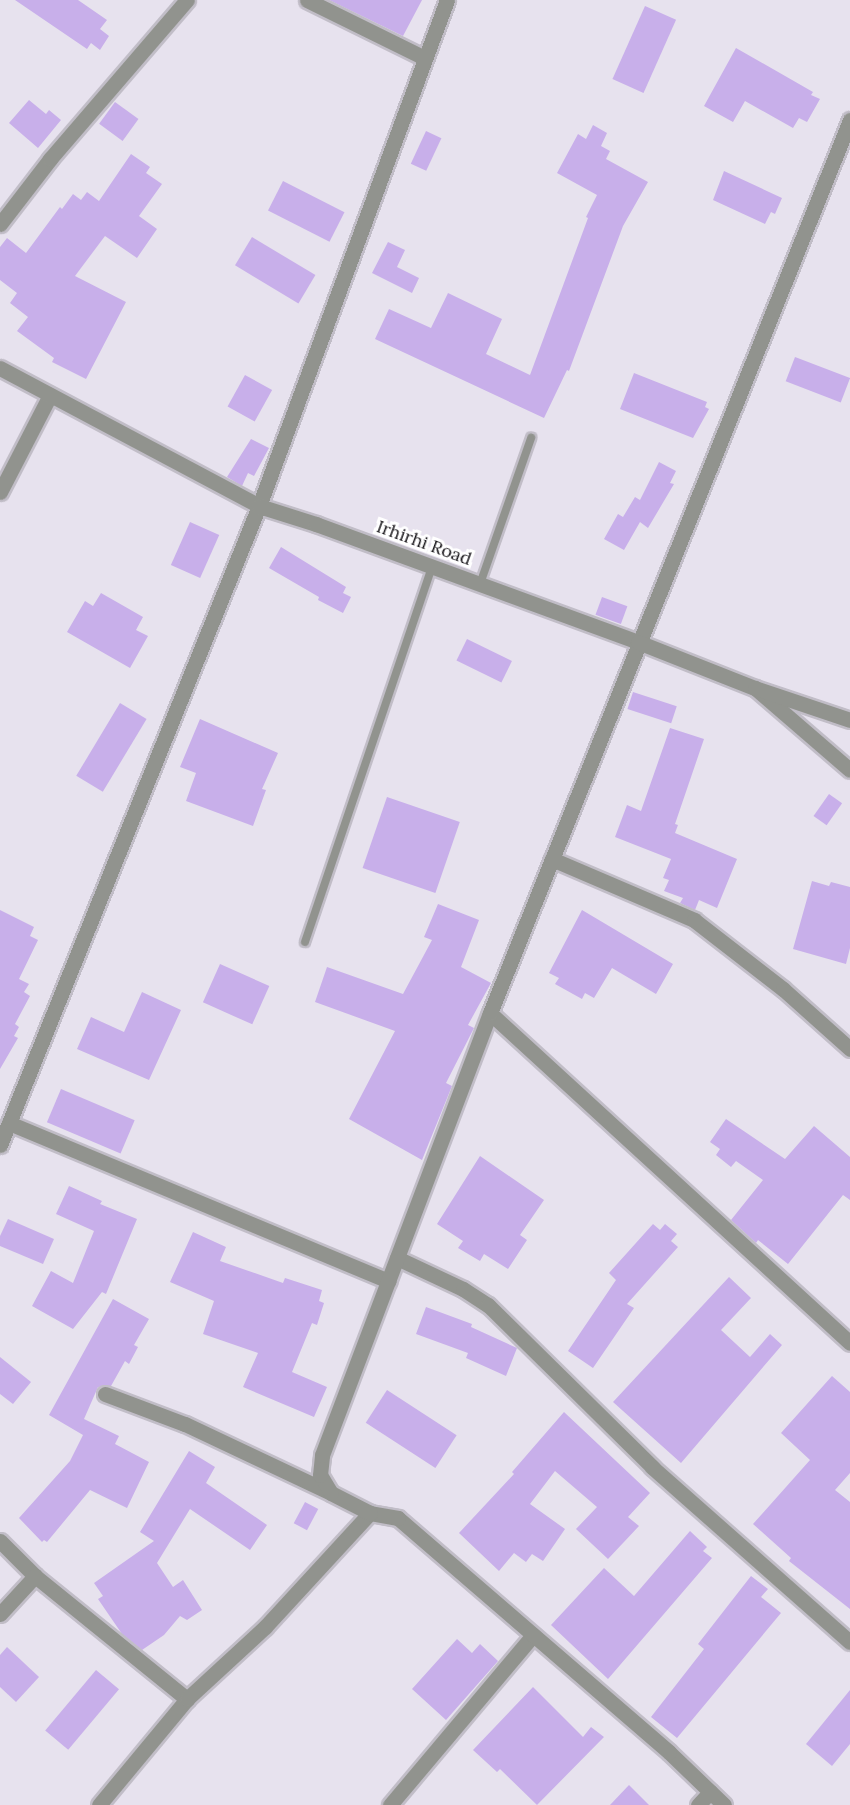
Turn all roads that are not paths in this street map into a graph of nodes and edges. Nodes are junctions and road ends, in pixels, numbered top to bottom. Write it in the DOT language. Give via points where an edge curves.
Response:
graph roads {
  1 [pos="187,0"];
  2 [pos="307,0"];
  3 [pos="447,0"];
  4 [pos="425,58"];
  5 [pos="850,120"];
  6 [pos="0,224"];
  7 [pos="0,368"];
  8 [pos="50,395"];
  9 [pos="531,438"];
  10 [pos="0,492"];
  11 [pos="260,506"];
  12 [pos="432,566"];
  13 [pos="480,584"];
  14 [pos="638,642"];
  15 [pos="755,688"];
  16 [pos="850,720"];
  17 [pos="850,770"];
  18 [pos="552,859"];
  19 [pos="305,942"];
  20 [pos="490,1012"];
  21 [pos="850,1049"];
  22 [pos="9,1123"];
  23 [pos="0,1145"];
  24 [pos="397,1258"];
  25 [pos="388,1281"];
  26 [pos="850,1343"];
  27 [pos="105,1394"];
  28 [pos="331,1493"];
  29 [pos="370,1513"];
  30 [pos="0,1541"];
  31 [pos="34,1576"];
  32 [pos="0,1614"];
  33 [pos="533,1635"];
  34 [pos="850,1642"];
  35 [pos="187,1699"];
  36 [pos="710,1792"];
  37 [pos="99,1805"];
  38 [pos="390,1805"];
  39 [pos="698,1805"];
  40 [pos="724,1805"];
  1 -- 6 [label="street" via="50,159"];
  2 -- 4 [label="street"];
  3 -- 4 [label="street"];
  4 -- 11 [label="street"];
  5 -- 14 [label="street"];
  7 -- 8 [label="street, Irhirhi Road"];
  8 -- 10 [label="street"];
  8 -- 11 [label="street, Irhirhi Road"];
  9 -- 13 [label="lane"];
  11 -- 12 [label="street, Irhirhi Road"];
  11 -- 22 [label="street"];
  12 -- 13 [label="street, Irhirhi Road"];
  12 -- 19 [label="lane"];
  13 -- 14 [label="street, Irhirhi Road"];
  14 -- 15 [label="street, Irhirhi Road"];
  14 -- 18 [label="street"];
  15 -- 16 [label="street, Irhirhi Road"];
  15 -- 17 [label="street"];
  18 -- 20 [label="street"];
  18 -- 21 [label="street" via="694,920 783,989"];
  20 -- 24 [label="street"];
  20 -- 26 [label="street"];
  22 -- 23 [label="street"];
  22 -- 25 [label="street"];
  24 -- 25 [label="street"];
  24 -- 34 [label="street" via="463,1288 488,1305 652,1467"];
  25 -- 28 [label="street" via="322,1455 320,1475"];
  27 -- 28 [label="street" via="185,1424"];
  28 -- 29 [label="street"];
  29 -- 33 [label="street" via="398,1518"];
  29 -- 35 [label="street" via="265,1628"];
  30 -- 31 [label="street"];
  31 -- 32 [label="street"];
  31 -- 35 [label="street"];
  33 -- 36 [label="street"];
  33 -- 38 [label="street"];
  35 -- 37 [label="street"];
  36 -- 39 [label="street"];
  36 -- 40 [label="street"];
}
